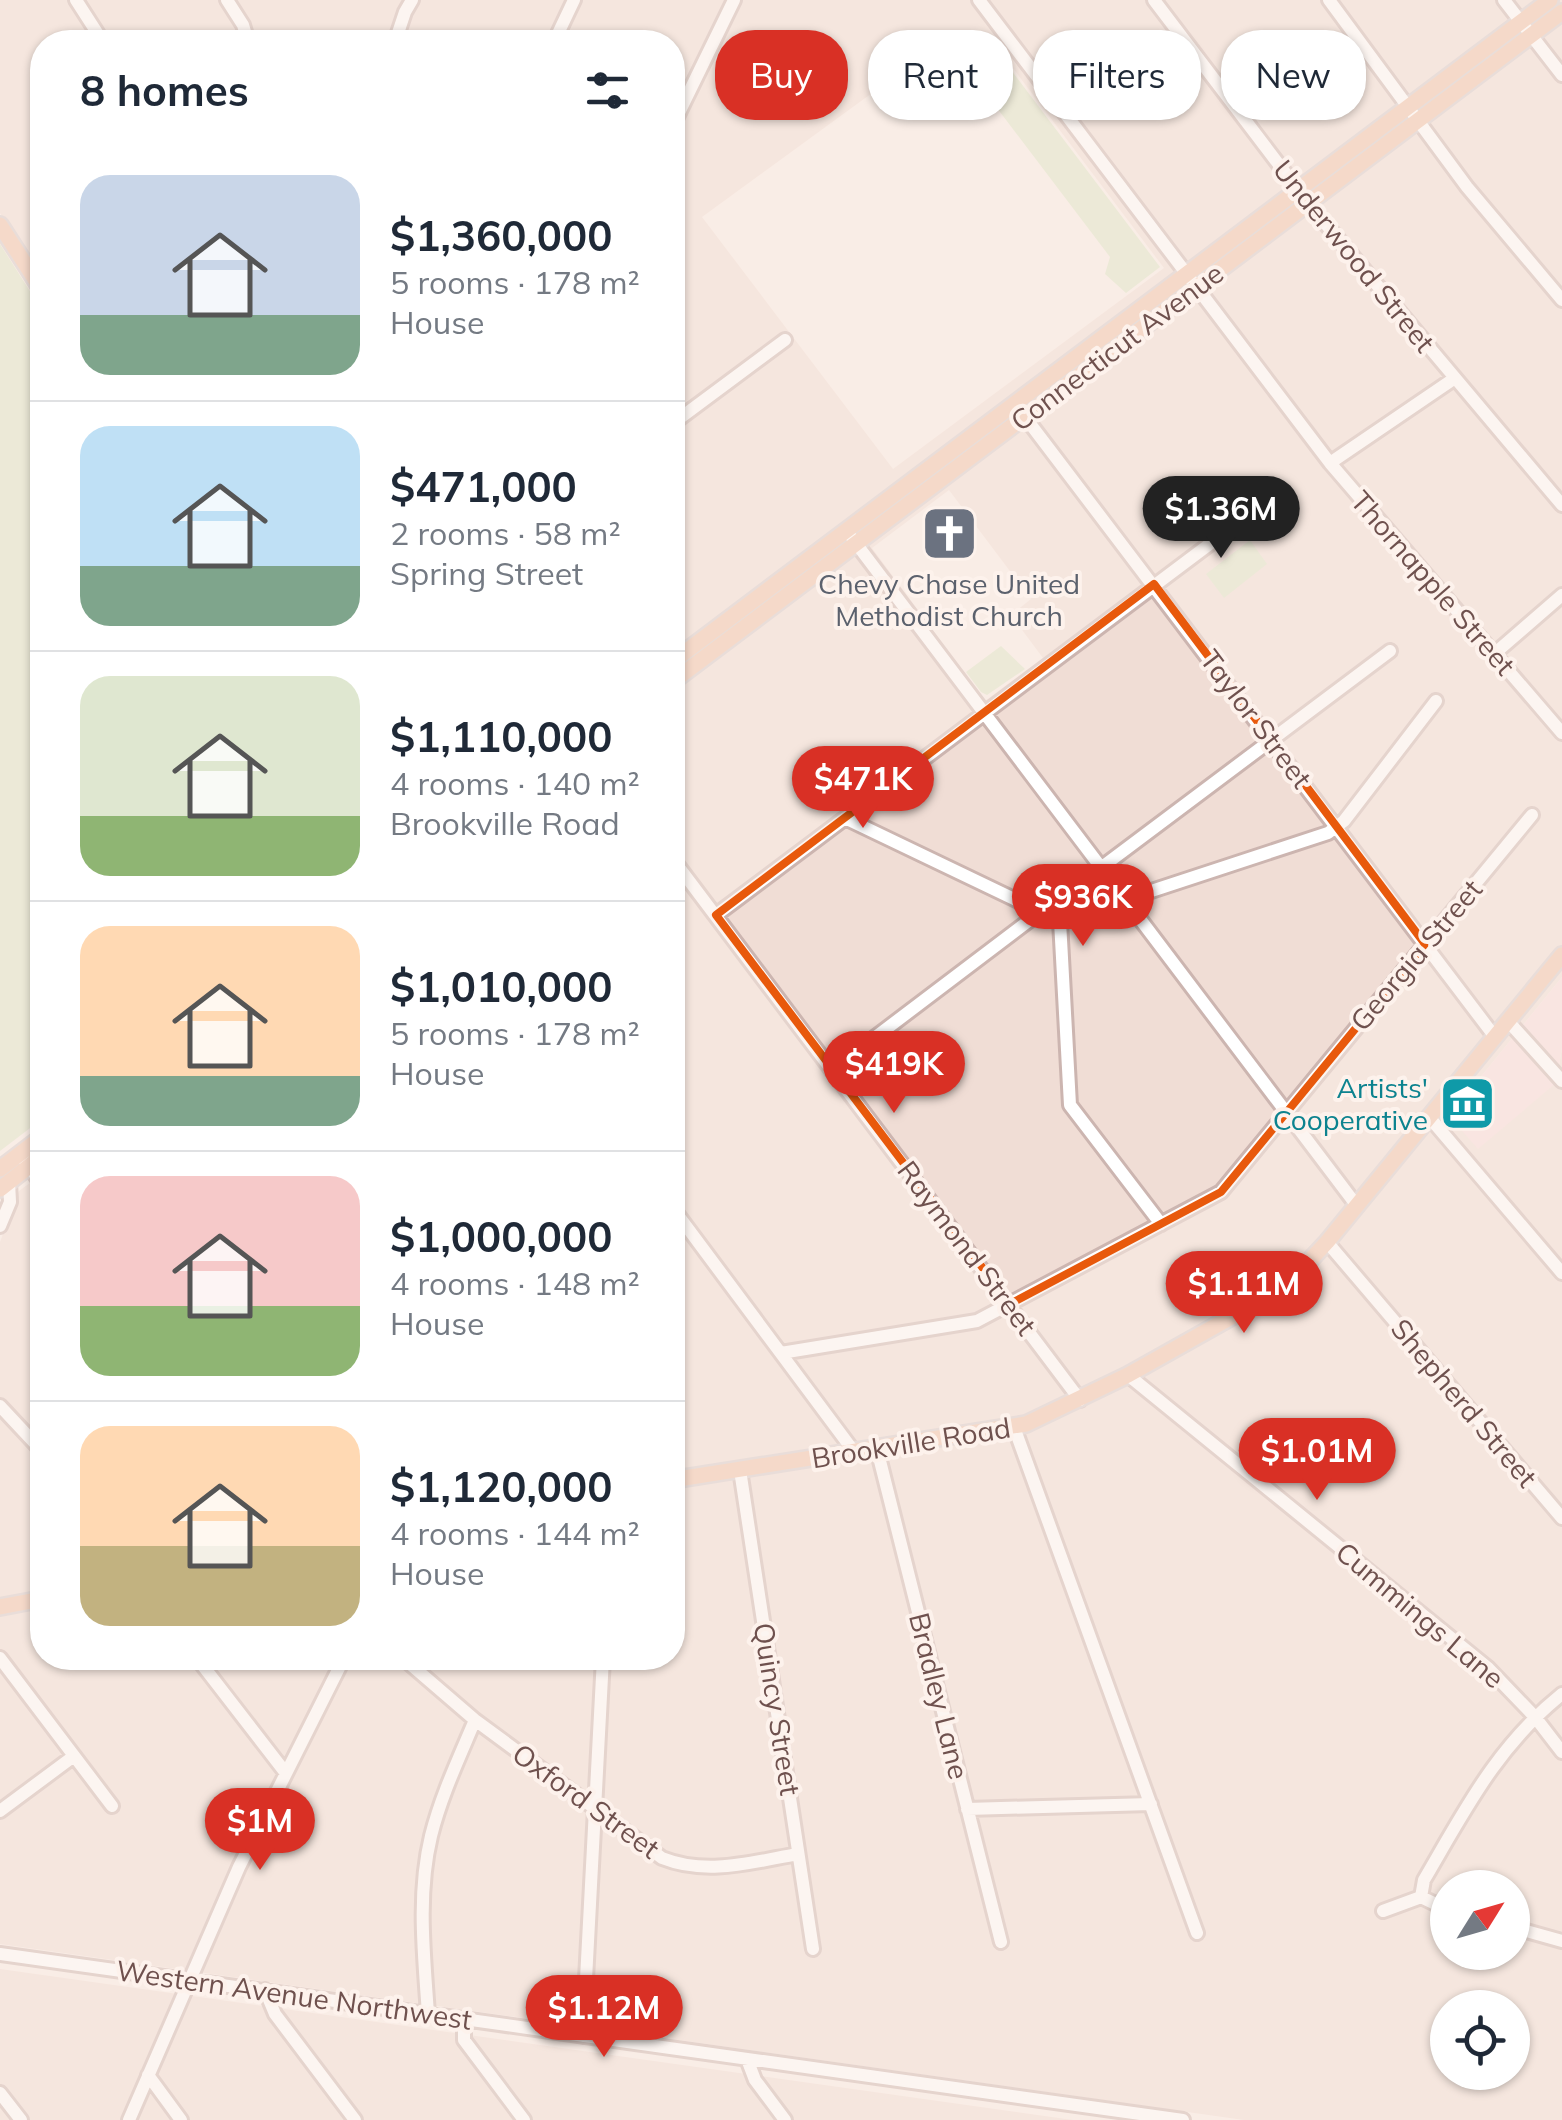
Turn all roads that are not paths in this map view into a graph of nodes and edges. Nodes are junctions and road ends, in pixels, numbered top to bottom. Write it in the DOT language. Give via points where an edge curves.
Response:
graph roads {
  1 [pos="76,0"];
  2 [pos="227,0"];
  3 [pos="412,0"];
  4 [pos="574,0"];
  5 [pos="980,0"];
  6 [pos="1154,0"];
  7 [pos="1329,0"];
  8 [pos="1504,0"];
  9 [pos="1550,0"];
  10 [pos="729,2"];
  11 [pos="1562,12"];
  12 [pos="1526,28"];
  13 [pos="95,30"];
  14 [pos="244,30"];
  15 [pos="399,30"];
  16 [pos="560,30"];
  17 [pos="1562,76"];
  18 [pos="685,98"];
  19 [pos="1412,114"];
  20 [pos="1303,197"];
  21 [pos="0,225"];
  22 [pos="30,271"];
  23 [pos="1191,281"];
  24 [pos="1562,300"];
  25 [pos="785,340"];
  26 [pos="1455,378"];
  27 [pos="1020,410"];
  28 [pos="685,414"];
  29 [pos="1330,464"];
  30 [pos="1263,504"];
  31 [pos="1562,504"];
  32 [pos="851,537"];
  33 [pos="1154,584"];
  34 [pos="1562,595"];
  35 [pos="1390,651"];
  36 [pos="685,653"];
  37 [pos="1494,654"];
  38 [pos="685,671"];
  39 [pos="1436,701"];
  40 [pos="984,712"];
  41 [pos="1562,734"];
  42 [pos="1272,739"];
  43 [pos="1532,815"];
  44 [pos="845,818"];
  45 [pos="1337,827"];
  46 [pos="1102,867"];
  47 [pos="685,875"];
  48 [pos="1126,899"];
  49 [pos="1039,913"];
  50 [pos="716,915"];
  51 [pos="1060,920"];
  52 [pos="1425,944"];
  53 [pos="1562,955"];
  54 [pos="1508,1020"];
  55 [pos="1495,1036"];
  56 [pos="832,1070"];
  57 [pos="1562,1081"];
  58 [pos="1287,1112"];
  59 [pos="1430,1118"];
  60 [pos="30,1159"];
  61 [pos="3,1180"];
  62 [pos="1357,1206"];
  63 [pos="685,1224"];
  64 [pos="1161,1224"];
  65 [pos="0,1226"];
  66 [pos="1327,1242"];
  67 [pos="1562,1273"];
  68 [pos="1010,1304"];
  69 [pos="781,1353"];
  70 [pos="1128,1375"];
  71 [pos="1080,1400"];
  72 [pos="0,1406"];
  73 [pos="1014,1427"];
  74 [pos="30,1439"];
  75 [pos="877,1449"];
  76 [pos="856,1452"];
  77 [pos="740,1470"];
  78 [pos="685,1476"];
  79 [pos="1562,1518"];
  80 [pos="30,1602"];
  81 [pos="0,1608"];
  82 [pos="0,1658"];
  83 [pos="207,1670"];
  84 [pos="338,1670"];
  85 [pos="415,1670"];
  86 [pos="602,1670"];
  87 [pos="1562,1694"];
  88 [pos="1535,1717"];
  89 [pos="475,1720"];
  90 [pos="1562,1752"];
  91 [pos="74,1756"];
  92 [pos="284,1772"];
  93 [pos="1150,1804"];
  94 [pos="112,1806"];
  95 [pos="595,1808"];
  96 [pos="967,1808"];
  97 [pos="0,1812"];
  98 [pos="798,1854"];
  99 [pos="1420,1896"];
  100 [pos="1430,1903"];
  101 [pos="1383,1911"];
  102 [pos="1197,1933"];
  103 [pos="1530,1933"];
  104 [pos="1562,1941"];
  105 [pos="1001,1942"];
  106 [pos="813,1948"];
  107 [pos="0,1954"];
  108 [pos="189,1980"];
  109 [pos="265,1990"];
  110 [pos="428,2014"];
  111 [pos="464,2019"];
  112 [pos="584,2036"];
  113 [pos="747,2058"];
  114 [pos="148,2075"];
  115 [pos="0,2093"];
  116 [pos="1128,2116"];
  117 [pos="20,2120"];
  118 [pos="128,2120"];
  119 [pos="181,2120"];
  120 [pos="355,2120"];
  121 [pos="524,2120"];
  122 [pos="785,2120"];
  123 [pos="1183,2120"];
  1 -- 13 [label="street"];
  2 -- 14 [label="street"];
  3 -- 15 [label="street"];
  4 -- 16 [label="street"];
  5 -- 23 [label="street, Thornapple Street"];
  6 -- 20 [label="street, Underwood Street"];
  7 -- 19 [label="street"];
  8 -- 12 [label="street"];
  9 -- 12 [label="main road, Connecticut Avenue"];
  10 -- 18 [label="street"];
  11 -- 12 [label="main road, Connecticut Avenue"];
  12 -- 17 [label="street"];
  12 -- 19 [label="main road, Connecticut Avenue"];
  19 -- 20 [label="main road, Connecticut Avenue"];
  19 -- 24 [label="street"];
  20 -- 23 [label="main road, Connecticut Avenue"];
  20 -- 26 [label="street, Underwood Street"];
  21 -- 22 [label="main road"];
  23 -- 27 [label="main road, Connecticut Avenue"];
  23 -- 29 [label="street, Thornapple Street"];
  25 -- 28 [label="street"];
  26 -- 29 [label="street"];
  26 -- 31 [label="street, Underwood Street"];
  27 -- 32 [label="main road, Connecticut Avenue"];
  27 -- 33 [label="street, Taylor Street"];
  29 -- 37 [label="street, Thornapple Street"];
  30 -- 33 [label="street"];
  32 -- 36 [label="main road, Connecticut Avenue"];
  32 -- 38 [label="main road, Connecticut Avenue"];
  32 -- 40 [label="street"];
  33 -- 40 [label="street"];
  33 -- 42 [label="street, Taylor Street"];
  34 -- 37 [label="street"];
  35 -- 42 [label="street"];
  37 -- 41 [label="street, Thornapple Street"];
  39 -- 45 [label="street"];
  40 -- 44 [label="street"];
  40 -- 46 [label="street"];
  42 -- 45 [label="street, Taylor Street"];
  42 -- 46 [label="street"];
  43 -- 52 [label="street, Georgia Street"];
  44 -- 49 [label="street"];
  44 -- 50 [label="street"];
  45 -- 48 [label="street"];
  45 -- 52 [label="street, Taylor Street"];
  46 -- 48 [label="street"];
  47 -- 50 [label="street, Raymond Street"];
  48 -- 51 [label="street"];
  48 -- 58 [label="street"];
  49 -- 51 [label="street"];
  49 -- 56 [label="street"];
  50 -- 56 [label="street, Raymond Street"];
  51 -- 64 [label="street" via="1070,1105"];
  52 -- 55 [label="street, Taylor Street"];
  52 -- 58 [label="street, Georgia Street"];
  53 -- 54 [label="main road, Brookville Road"];
  54 -- 55 [label="main road, Brookville Road"];
  54 -- 57 [label="street"];
  55 -- 59 [label="main road, Brookville Road"];
  56 -- 68 [label="street, Raymond Street"];
  58 -- 62 [label="street"];
  58 -- 64 [label="street, Georgia Street" via="1221,1192"];
  59 -- 62 [label="main road, Brookville Road"];
  59 -- 67 [label="street"];
  60 -- 61 [label="main road"];
  61 -- 65 [label="street" via="10,1202"];
  62 -- 66 [label="main road, Brookville Road"];
  63 -- 69 [label="street"];
  64 -- 68 [label="street, Georgia Street"];
  66 -- 70 [label="main road, Brookville Road" via="1267,1297"];
  66 -- 79 [label="street, Shepherd Street"];
  68 -- 69 [label="street, Georgia Street" via="964,1326"];
  68 -- 71 [label="street, Raymond Street"];
  69 -- 76 [label="street"];
  70 -- 71 [label="main road, Brookville Road"];
  70 -- 88 [label="street, Cummings Lane" via="1488,1668"];
  71 -- 73 [label="main road, Brookville Road"];
  72 -- 74 [label="street"];
  73 -- 75 [label="main road, Brookville Road"];
  73 -- 93 [label="street"];
  75 -- 76 [label="main road, Brookville Road"];
  75 -- 96 [label="street, Bradley Lane"];
  76 -- 77 [label="main road, Brookville Road"];
  77 -- 78 [label="main road, Brookville Road"];
  77 -- 98 [label="street, Quincy Street"];
  80 -- 81 [label="main road"];
  82 -- 91 [label="street"];
  83 -- 92 [label="street"];
  84 -- 92 [label="street"];
  85 -- 89 [label="street, Oxford Street"];
  86 -- 95 [label="street"];
  87 -- 88 [label="street"];
  88 -- 90 [label="street, Cummings Lane"];
  88 -- 99 [label="street" via="1488,1772"];
  89 -- 95 [label="street, Oxford Street"];
  89 -- 110 [label="street" via="439,1808 426,1863"];
  91 -- 94 [label="street"];
  91 -- 97 [label="street"];
  92 -- 108 [label="street"];
  93 -- 96 [label="street"];
  93 -- 102 [label="street"];
  95 -- 98 [label="street, Oxford Street" via="662,1858 687,1867"];
  95 -- 112 [label="street"];
  96 -- 105 [label="street, Bradley Lane"];
  98 -- 106 [label="street, Quincy Street"];
  99 -- 100 [label="street"];
  99 -- 101 [label="street"];
  103 -- 104 [label="street"];
  107 -- 108 [label="street, Western Avenue Northwest"];
  108 -- 109 [label="street, Western Avenue Northwest"];
  108 -- 114 [label="street"];
  109 -- 110 [label="street, Western Avenue Northwest"];
  109 -- 120 [label="street" via="275,2014"];
  110 -- 111 [label="street, Western Avenue Northwest"];
  111 -- 112 [label="street, Western Avenue Northwest"];
  111 -- 121 [label="street" via="464,2040"];
  112 -- 113 [label="street, Western Avenue Northwest"];
  113 -- 116 [label="street, Western Avenue Northwest"];
  113 -- 122 [label="street"];
  114 -- 118 [label="street"];
  114 -- 119 [label="street"];
  115 -- 117 [label="street"];
  116 -- 123 [label="street, Western Avenue Northwest"];
}
